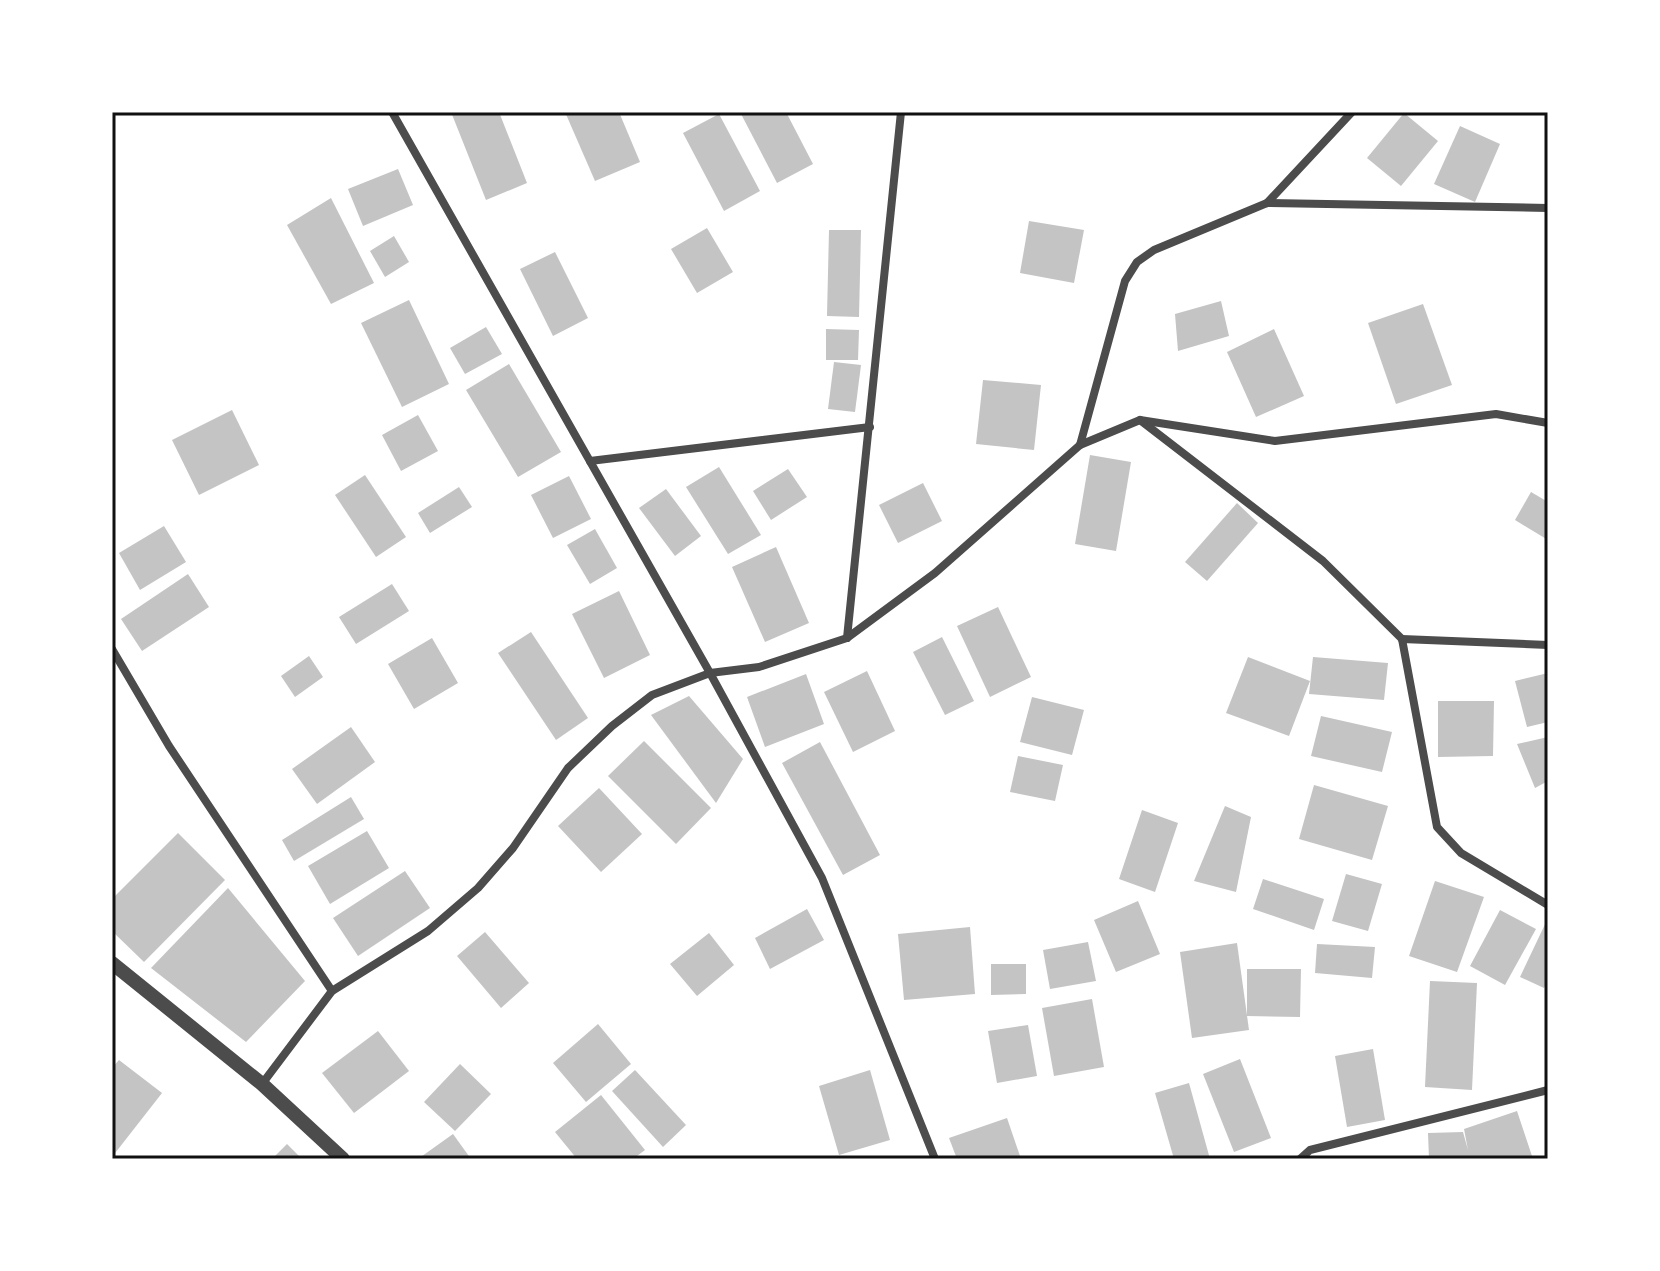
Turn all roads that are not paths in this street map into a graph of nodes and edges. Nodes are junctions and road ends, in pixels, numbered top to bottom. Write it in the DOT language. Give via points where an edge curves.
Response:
graph roads {
  1 [pos="392,112"];
  2 [pos="901,112"];
  3 [pos="1352,112"];
  4 [pos="1267,203"];
  5 [pos="1548,208"];
  6 [pos="1140,420"];
  7 [pos="1548,423"];
  8 [pos="870,427"];
  9 [pos="1080,445"];
  10 [pos="590,461"];
  11 [pos="847,638"];
  12 [pos="1402,639"];
  13 [pos="1548,645"];
  14 [pos="112,649"];
  15 [pos="710,673"];
  16 [pos="1548,905"];
  17 [pos="112,963"];
  18 [pos="332,991"];
  19 [pos="262,1084"];
  20 [pos="1548,1090"];
  21 [pos="343,1159"];
  22 [pos="935,1159"];
  23 [pos="1300,1159"];
  1 -- 10 [label="street"];
  2 -- 8 [label="street"];
  3 -- 4 [label="street"];
  4 -- 5 [label="street"];
  4 -- 9 [label="street" via="1137,262 1125,281"];
  6 -- 7 [label="street" via="1275,441 1496,414"];
  6 -- 9 [label="street"];
  6 -- 12 [label="street" via="1323,561"];
  8 -- 10 [label="street"];
  8 -- 11 [label="street"];
  9 -- 11 [label="street" via="935,573"];
  10 -- 15 [label="street"];
  11 -- 15 [label="street" via="759,667"];
  12 -- 13 [label="street"];
  12 -- 16 [label="street" via="1437,827 1461,853"];
  14 -- 18 [label="street" via="169,746"];
  15 -- 18 [label="street" via="652,695 612,726 568,768 478,888 428,931"];
  15 -- 22 [label="street" via="822,878"];
  17 -- 19 [label="street"];
  18 -- 19 [label="street"];
  19 -- 21 [label="street"];
  20 -- 23 [label="street" via="1310,1150"];
}
